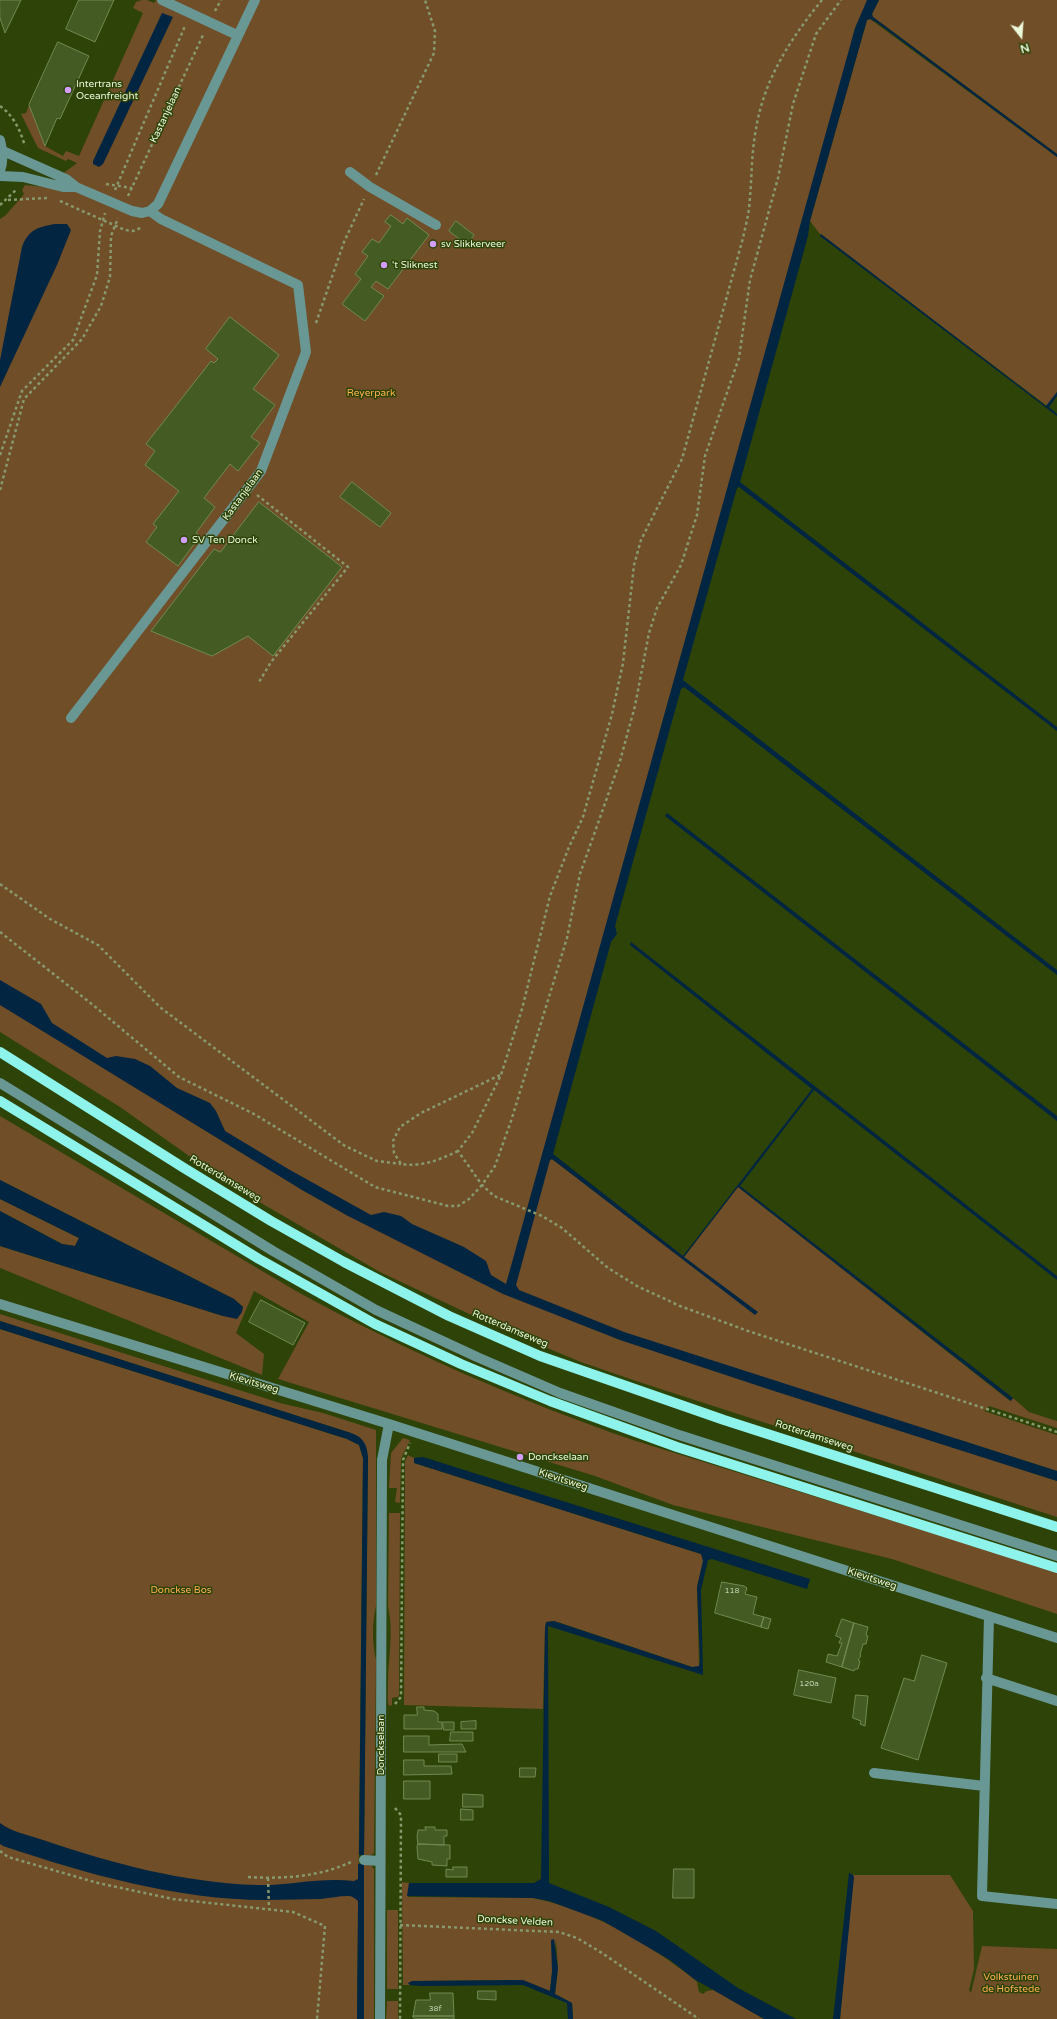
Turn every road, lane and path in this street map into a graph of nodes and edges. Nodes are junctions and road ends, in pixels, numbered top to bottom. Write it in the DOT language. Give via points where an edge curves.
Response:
graph roads {
  1 [pos="162,0"];
  2 [pos="221,0"];
  3 [pos="255,0"];
  4 [pos="822,0"];
  5 [pos="841,0"];
  6 [pos="191,13"];
  7 [pos="209,22"];
  8 [pos="237,35"];
  9 [pos="0,140"];
  10 [pos="3,151"];
  11 [pos="0,171"];
  12 [pos="350,172"];
  13 [pos="0,176"];
  14 [pos="76,187"];
  15 [pos="52,199"];
  16 [pos="8,200"];
  17 [pos="59,201"];
  18 [pos="110,202"];
  19 [pos="123,207"];
  20 [pos="150,211"];
  21 [pos="103,220"];
  22 [pos="114,225"];
  23 [pos="436,225"];
  24 [pos="0,456"];
  25 [pos="249,489"];
  26 [pos="0,490"];
  27 [pos="259,682"];
  28 [pos="71,718"];
  29 [pos="0,884"];
  30 [pos="0,932"];
  31 [pos="0,1052"];
  32 [pos="501,1075"];
  33 [pos="0,1083"];
  34 [pos="0,1101"];
  35 [pos="458,1151"];
  36 [pos="401,1164"];
  37 [pos="482,1185"];
  38 [pos="0,1304"];
  39 [pos="389,1424"];
  40 [pos="1057,1432"];
  41 [pos="415,1433"];
  42 [pos="1057,1527"];
  43 [pos="1057,1556"];
  44 [pos="1057,1568"];
  45 [pos="989,1617"];
  46 [pos="1057,1638"];
  47 [pos="986,1678"];
  48 [pos="1057,1700"];
  49 [pos="394,1712"];
  50 [pos="874,1772"];
  51 [pos="984,1786"];
  52 [pos="393,1806"];
  53 [pos="0,1851"];
  54 [pos="364,1860"];
  55 [pos="380,1861"];
  56 [pos="248,1877"];
  57 [pos="268,1878"];
  58 [pos="1057,1904"];
  59 [pos="269,1908"];
  60 [pos="400,1924"];
  61 [pos="317,2019"];
  62 [pos="380,2019"];
  63 [pos="400,2019"];
  64 [pos="699,2019"];
  1 -- 6 [label="street"];
  2 -- 7 [label="path, Kastanjelaan"];
  3 -- 8 [label="street"];
  4 -- 32 [label="path" via="799,28 775,68 764,95 756,128 749,209 732,282 682,459 641,540 634,565 623,664 610,721 583,817 550,896 522,1009"];
  5 -- 37 [label="path" via="816,34 793,104 778,178 750,280 739,358 705,456 697,515 681,566 658,608 649,633 635,706 620,762 580,874 567,938 511,1121 494,1166"];
  6 -- 7 [label="street"];
  6 -- 18 [label="path"];
  7 -- 8 [label="street"];
  7 -- 19 [label="path, Kastanjelaan"];
  8 -- 20 [label="street" via="171,179 158,204"];
  9 -- 10 [label="street"];
  10 -- 11 [label="street"];
  10 -- 14 [label="street" via="66,179"];
  12 -- 23 [label="street" via="370,187"];
  13 -- 14 [label="street" via="23,177 63,187"];
  14 -- 18 [label="street"];
  15 -- 16 [label="path"];
  17 -- 21 [label="path"];
  18 -- 19 [label="street"];
  18 -- 21 [label="path"];
  19 -- 20 [label="street" via="142,212"];
  19 -- 22 [label="path, Kastanjelaan"];
  20 -- 22 [label="path" via="144,227 138,230 125,230"];
  20 -- 25 [label="street, Kastanjelaan" via="161,219 298,285 306,352 261,471"];
  21 -- 22 [label="path"];
  21 -- 24 [label="path" via="97,275 73,340 22,391"];
  22 -- 26 [label="path, Kastanjelaan" via="110,277 101,306 82,339 24,399"];
  25 -- 27 [label="path" via="348,567 271,662"];
  25 -- 28 [label="street, Kastanjelaan"];
  29 -- 36 [label="path" via="50,919 98,945 161,1008 346,1146 377,1161"];
  30 -- 37 [label="path" via="179,1077 254,1114 375,1187 448,1206 458,1206"];
  31 -- 42 [label="main road, Rotterdamseweg" via="271,1221 450,1316 540,1356 709,1415"];
  32 -- 35 [label="path" via="472,1132"];
  32 -- 36 [label="path" via="420,1113 400,1127 393,1141 394,1153"];
  33 -- 43 [label="street" via="66,1126 300,1267 376,1310 477,1357 560,1393 676,1434"];
  34 -- 44 [label="main road" via="266,1263 375,1324 461,1364 550,1401 677,1447"];
  35 -- 36 [label="path" via="436,1161 413,1166"];
  35 -- 37 [label="path"];
  37 -- 40 [label="path" via="494,1196 542,1216 562,1228 608,1268 637,1286 680,1306 748,1331"];
  38 -- 39 [label="street, Kievitsweg"];
  39 -- 41 [label="street, Kievitsweg"];
  39 -- 55 [label="street, Donckselaan" via="382,1460"];
  41 -- 45 [label="street, Kievitsweg"];
  41 -- 49 [label="path, Donckselaan" via="403,1460 401,1697 394,1704"];
  45 -- 46 [label="street, Kievitsweg"];
  45 -- 47 [label="street"];
  47 -- 48 [label="street"];
  47 -- 51 [label="street"];
  50 -- 51 [label="street"];
  51 -- 58 [label="street" via="982,1896"];
  52 -- 60 [label="path" via="401,1815"];
  53 -- 59 [label="path" via="8,1857 121,1888 173,1899"];
  54 -- 55 [label="street"];
  54 -- 57 [label="path" via="311,1875"];
  55 -- 62 [label="street, Donckselaan"];
  56 -- 57 [label="path"];
  57 -- 59 [label="path"];
  59 -- 61 [label="path" via="293,1912 325,1926"];
  60 -- 63 [label="path"];
  60 -- 64 [label="path, Donckse Velden" via="558,1932 576,1938 602,1953"];
}
